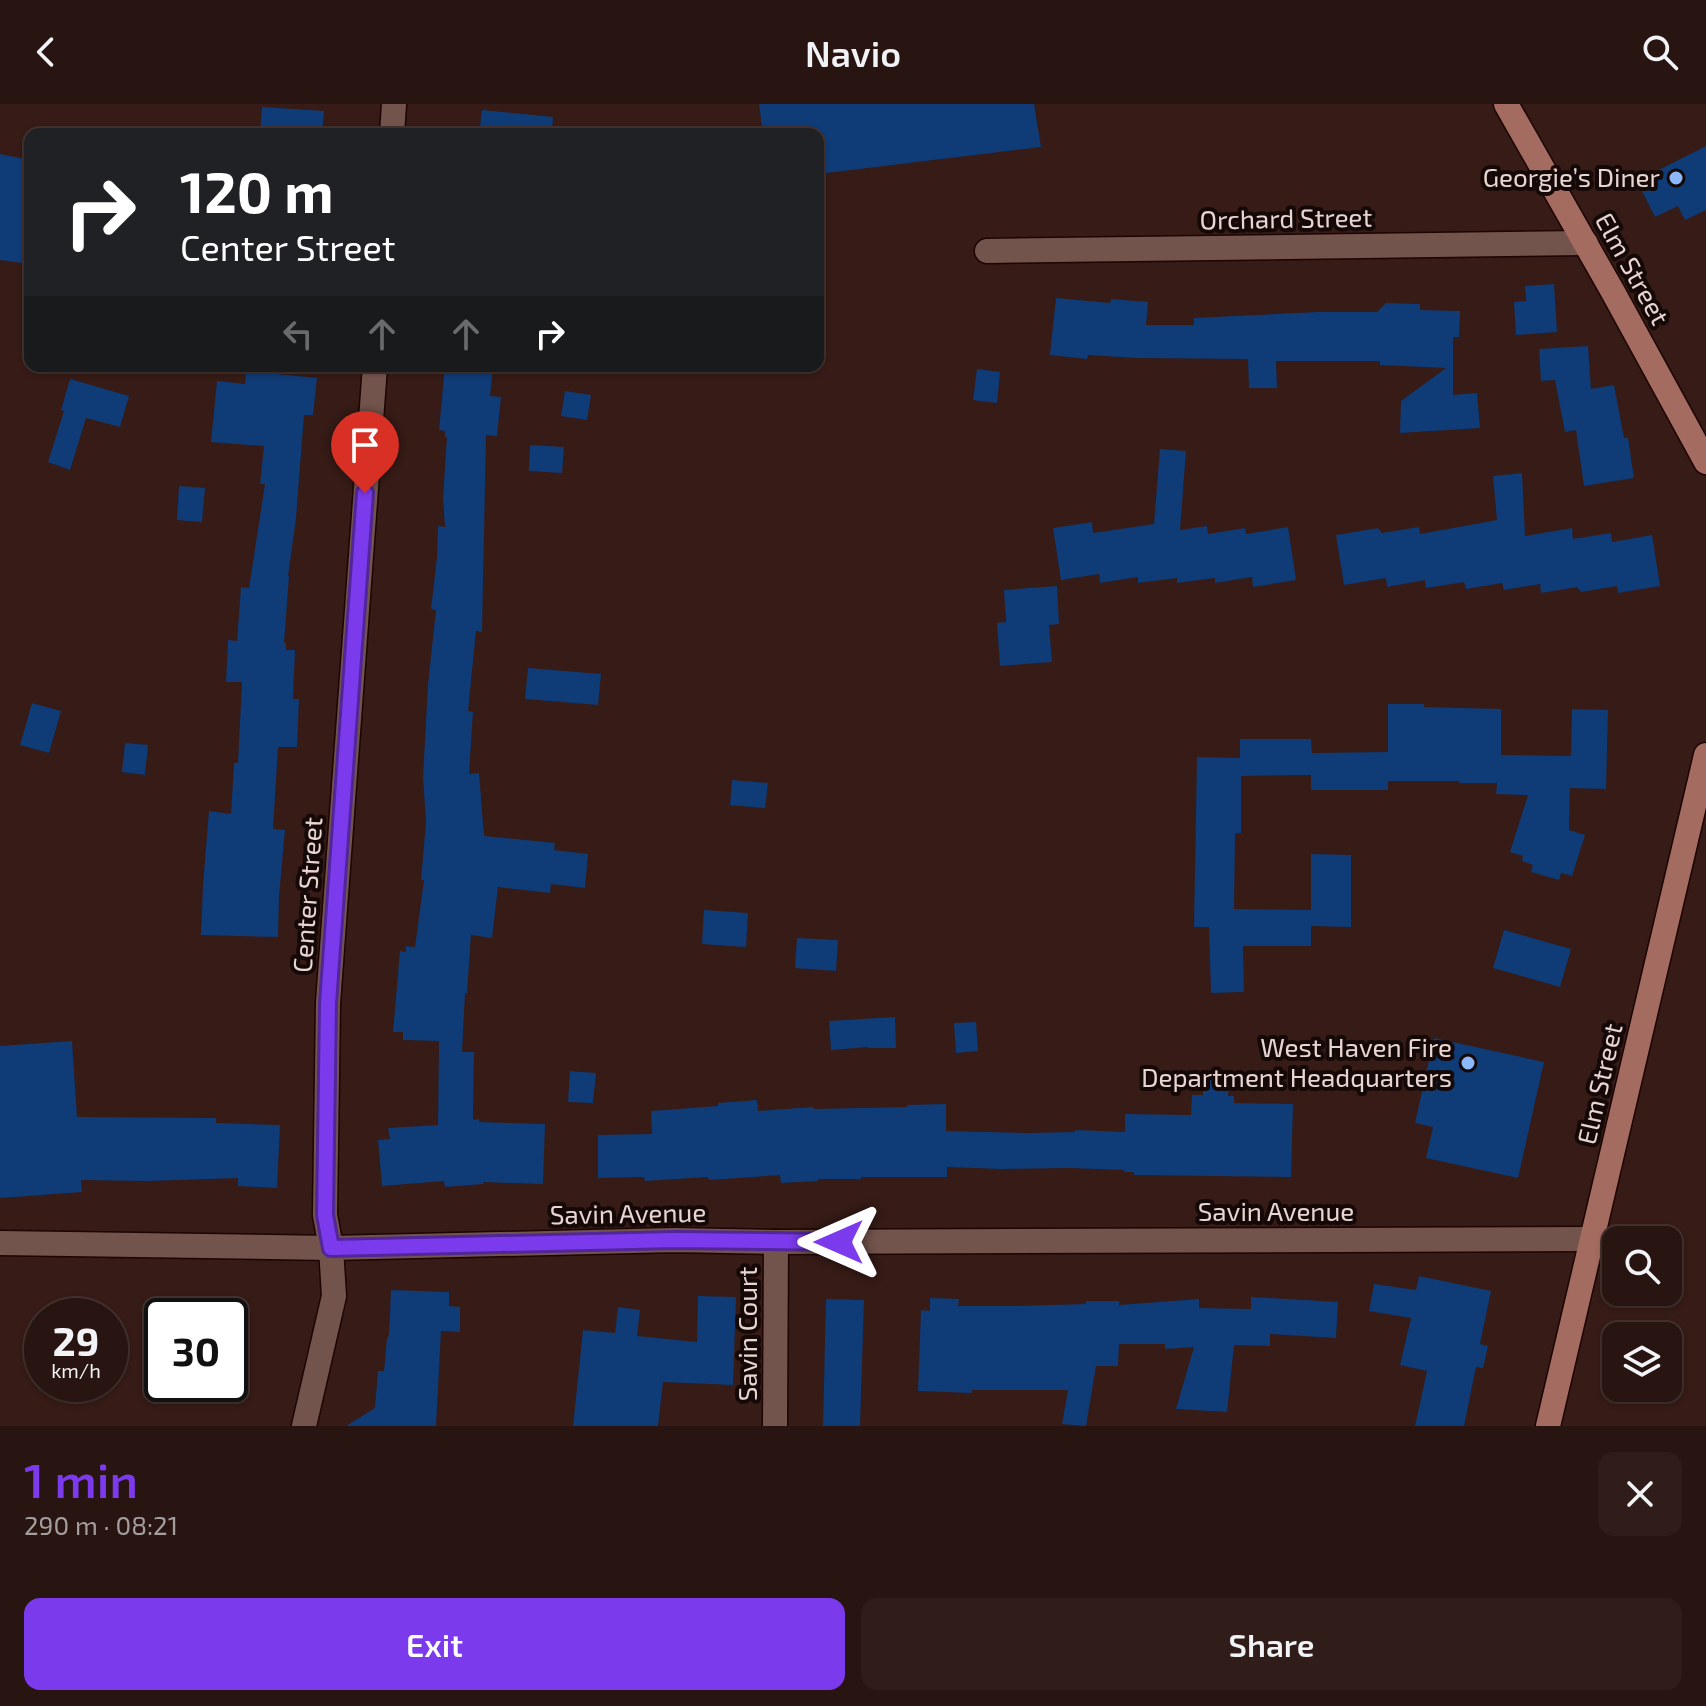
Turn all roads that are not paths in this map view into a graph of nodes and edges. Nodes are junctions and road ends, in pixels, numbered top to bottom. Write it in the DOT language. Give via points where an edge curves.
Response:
graph roads {
  1 [pos="394,104"];
  2 [pos="1506,104"];
  3 [pos="392,128"];
  4 [pos="1586,243"];
  5 [pos="987,251"];
  6 [pos="375,372"];
  7 [pos="1706,462"];
  8 [pos="1706,755"];
  9 [pos="1592,1239"];
  10 [pos="776,1242"];
  11 [pos="0,1243"];
  12 [pos="331,1248"];
  13 [pos="304,1426"];
  14 [pos="775,1426"];
  15 [pos="1548,1426"];
  1 -- 3 [label="street"];
  2 -- 4 [label="main road, Elm Street"];
  4 -- 5 [label="street, Orchard Street"];
  4 -- 7 [label="main road, Elm Street"];
  6 -- 12 [label="street, Center Street" via="328,1003 325,1215"];
  8 -- 9 [label="main road, Elm Street"];
  9 -- 10 [label="street, Savin Avenue"];
  9 -- 15 [label="main road, Elm Street"];
  10 -- 12 [label="street, Savin Avenue"];
  10 -- 14 [label="street, Savin Court"];
  11 -- 12 [label="street, Savin Avenue"];
  12 -- 13 [label="street, Center Street" via="334,1296"];
}
